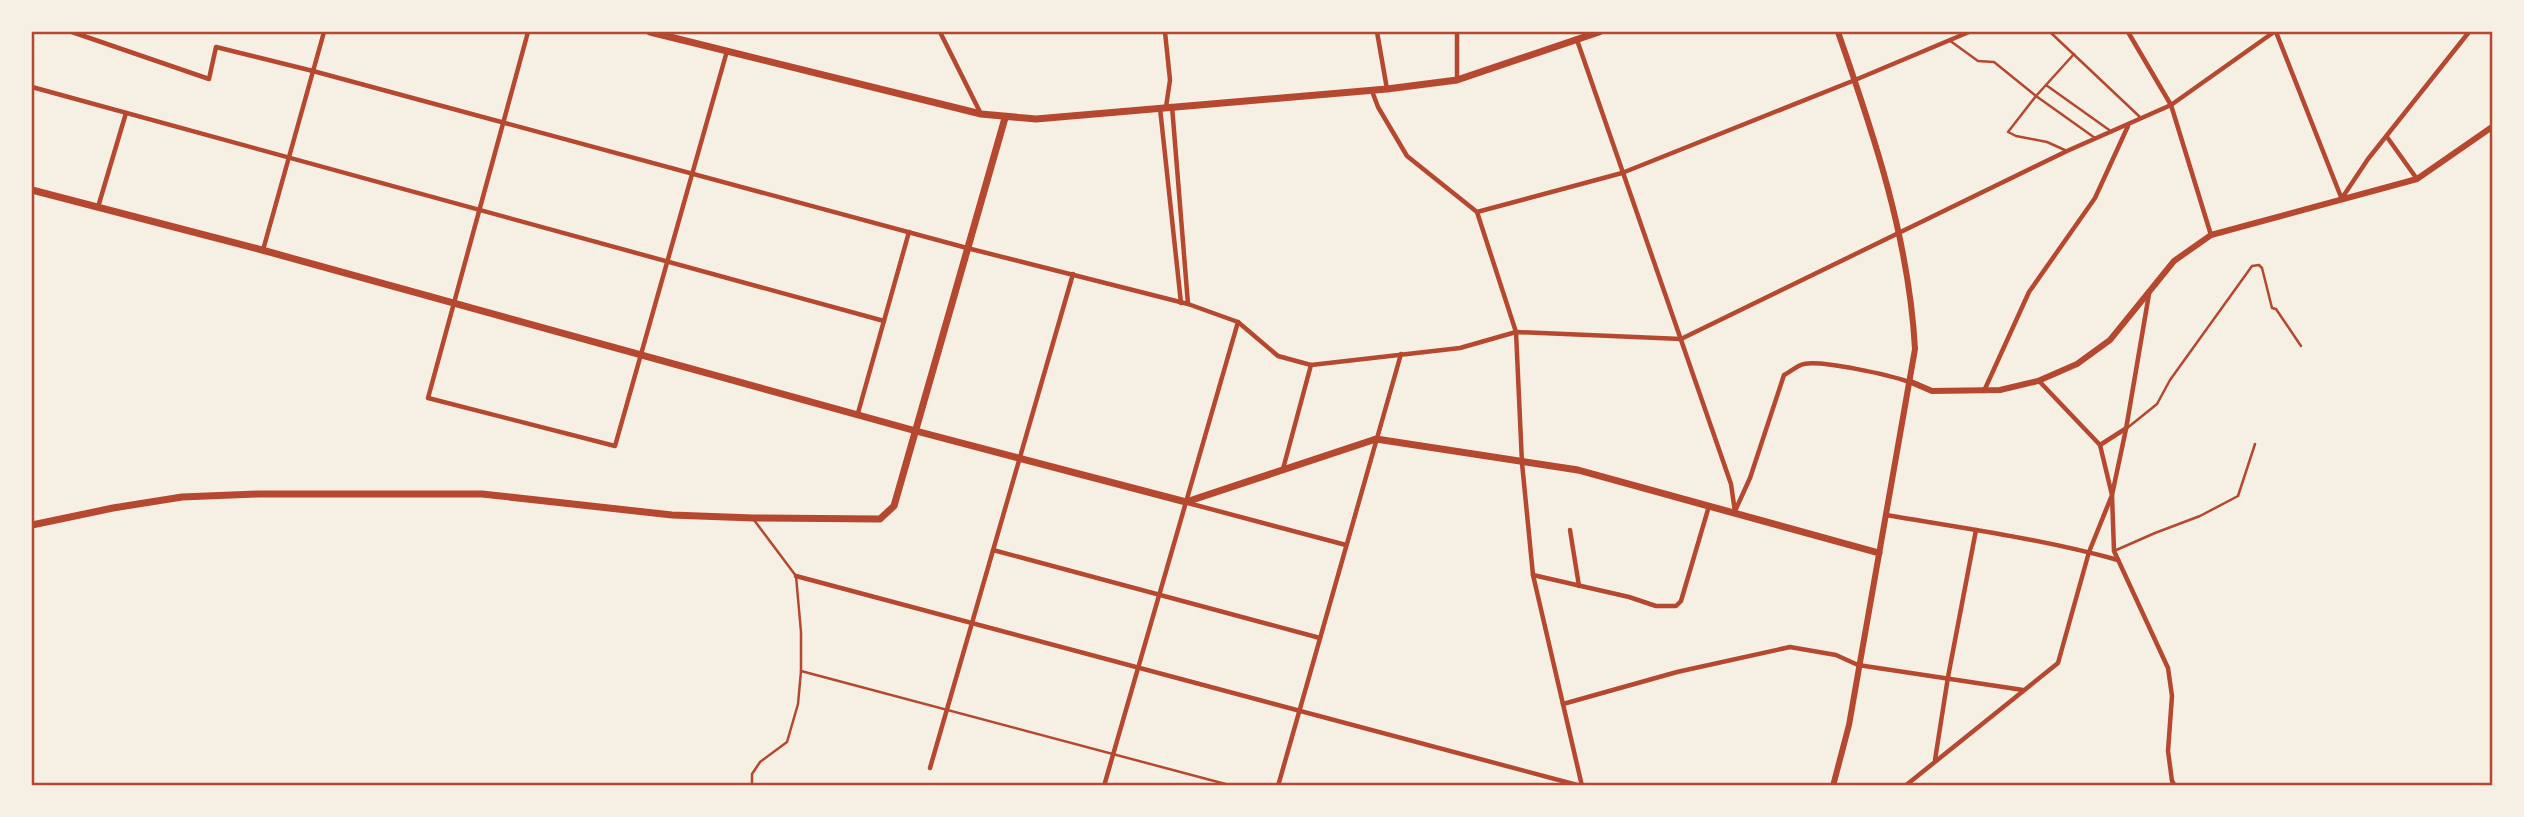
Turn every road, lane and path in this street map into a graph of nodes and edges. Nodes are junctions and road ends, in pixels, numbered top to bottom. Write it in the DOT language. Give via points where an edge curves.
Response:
graph roads {
  1 [pos="72,32"];
  2 [pos="324,32"];
  3 [pos="528,32"];
  4 [pos="650,32"];
  5 [pos="940,32"];
  6 [pos="1165,32"];
  7 [pos="1377,32"];
  8 [pos="1457,32"];
  9 [pos="1600,32"];
  10 [pos="1838,32"];
  11 [pos="1969,32"];
  12 [pos="2050,32"];
  13 [pos="2128,32"];
  14 [pos="2275,32"];
  15 [pos="2469,32"];
  16 [pos="670,34"];
  17 [pos="1587,34"];
  18 [pos="1576,40"];
  19 [pos="1949,40"];
  20 [pos="727,50"];
  21 [pos="2074,54"];
  22 [pos="313,71"];
  23 [pos="1457,80"];
  24 [pos="1855,80"];
  25 [pos="2046,85"];
  26 [pos="32,86"];
  27 [pos="1387,89"];
  28 [pos="1372,91"];
  29 [pos="2036,96"];
  30 [pos="2171,105"];
  31 [pos="1166,107"];
  32 [pos="126,113"];
  33 [pos="981,114"];
  34 [pos="1005,118"];
  35 [pos="2142,119"];
  36 [pos="503,123"];
  37 [pos="2129,125"];
  38 [pos="2493,127"];
  39 [pos="2112,132"];
  40 [pos="2387,137"];
  41 [pos="2097,138"];
  42 [pos="2067,151"];
  43 [pos="289,158"];
  44 [pos="692,173"];
  45 [pos="1622,173"];
  46 [pos="2417,179"];
  47 [pos="32,190"];
  48 [pos="2342,198"];
  49 [pos="98,208"];
  50 [pos="479,210"];
  51 [pos="1477,212"];
  52 [pos="909,232"];
  53 [pos="1901,234"];
  54 [pos="2210,235"];
  55 [pos="967,248"];
  56 [pos="262,250"];
  57 [pos="667,262"];
  58 [pos="1073,274"];
  59 [pos="2150,291"];
  60 [pos="1181,303"];
  61 [pos="454,304"];
  62 [pos="1188,304"];
  63 [pos="884,321"];
  64 [pos="1238,322"];
  65 [pos="1516,332"];
  66 [pos="1681,339"];
  67 [pos="2301,346"];
  68 [pos="641,355"];
  69 [pos="1401,355"];
  70 [pos="1311,365"];
  71 [pos="2038,381"];
  72 [pos="1911,382"];
  73 [pos="1984,392"];
  74 [pos="858,413"];
  75 [pos="2126,429"];
  76 [pos="915,431"];
  77 [pos="1376,439"];
  78 [pos="2255,444"];
  79 [pos="2101,446"];
  80 [pos="1020,457"];
  81 [pos="1522,463"];
  82 [pos="1283,470"];
  83 [pos="2112,495"];
  84 [pos="1186,502"];
  85 [pos="1709,506"];
  86 [pos="1735,512"];
  87 [pos="1886,515"];
  88 [pos="753,518"];
  89 [pos="32,525"];
  90 [pos="1570,530"];
  91 [pos="1976,530"];
  92 [pos="1346,545"];
  93 [pos="993,550"];
  94 [pos="2114,551"];
  95 [pos="2089,552"];
  96 [pos="1879,553"];
  97 [pos="2118,560"];
  98 [pos="1533,575"];
  99 [pos="796,576"];
  100 [pos="1579,586"];
  101 [pos="1159,595"];
  102 [pos="972,623"];
  103 [pos="1320,638"];
  104 [pos="1858,665"];
  105 [pos="1138,668"];
  106 [pos="801,671"];
  107 [pos="1948,677"];
  108 [pos="2024,690"];
  109 [pos="1563,704"];
  110 [pos="947,709"];
  111 [pos="1299,711"];
  112 [pos="1113,754"];
  113 [pos="1935,761"];
  114 [pos="930,768"];
  115 [pos="752,786"];
  116 [pos="1104,786"];
  117 [pos="1234,786"];
  118 [pos="1278,786"];
  119 [pos="1582,786"];
  120 [pos="1833,786"];
  121 [pos="1905,786"];
  122 [pos="2175,786"];
  1 -- 22 [label="street" via="209,79 216,47"];
  2 -- 22 [label="street"];
  3 -- 36 [label="street"];
  4 -- 16 [label="main road"];
  5 -- 33 [label="street"];
  6 -- 31 [label="street" via="1170,80"];
  7 -- 27 [label="street"];
  8 -- 23 [label="street"];
  9 -- 17 [label="main road"];
  10 -- 24 [label="street"];
  11 -- 19 [label="street"];
  12 -- 21 [label="lane"];
  13 -- 30 [label="street"];
  14 -- 30 [label="street"];
  14 -- 48 [label="street"];
  15 -- 40 [label="street"];
  16 -- 20 [label="main road"];
  17 -- 18 [label="main road"];
  18 -- 23 [label="main road"];
  18 -- 45 [label="street"];
  19 -- 24 [label="street"];
  19 -- 29 [label="lane" via="1978,61 1994,62"];
  20 -- 33 [label="main road"];
  20 -- 44 [label="street"];
  21 -- 25 [label="lane"];
  21 -- 35 [label="lane"];
  22 -- 36 [label="street"];
  22 -- 43 [label="street"];
  23 -- 27 [label="main road"];
  24 -- 45 [label="street"];
  24 -- 53 [label="street"];
  25 -- 29 [label="lane"];
  25 -- 39 [label="lane"];
  26 -- 32 [label="street"];
  27 -- 28 [label="main road"];
  28 -- 31 [label="main road"];
  28 -- 51 [label="street" via="1407,156"];
  29 -- 41 [label="lane"];
  29 -- 42 [label="lane" via="2008,132"];
  30 -- 35 [label="street"];
  30 -- 54 [label="street"];
  31 -- 34 [label="main road"];
  31 -- 60 [label="street"];
  31 -- 62 [label="street"];
  32 -- 43 [label="street"];
  32 -- 49 [label="street"];
  33 -- 34 [label="main road"];
  34 -- 55 [label="main road"];
  35 -- 37 [label="street"];
  36 -- 44 [label="street"];
  36 -- 50 [label="street"];
  37 -- 39 [label="street"];
  37 -- 73 [label="street" via="2095,198 2029,292"];
  38 -- 46 [label="street"];
  39 -- 41 [label="street"];
  40 -- 46 [label="street"];
  40 -- 48 [label="street"];
  41 -- 42 [label="street"];
  42 -- 53 [label="street"];
  43 -- 50 [label="street"];
  43 -- 56 [label="street"];
  44 -- 52 [label="street"];
  44 -- 57 [label="street"];
  45 -- 51 [label="street"];
  45 -- 66 [label="street"];
  46 -- 48 [label="street"];
  47 -- 49 [label="main road"];
  48 -- 54 [label="street"];
  49 -- 56 [label="main road"];
  50 -- 57 [label="street"];
  50 -- 61 [label="street"];
  51 -- 65 [label="street"];
  52 -- 55 [label="street"];
  52 -- 63 [label="street"];
  53 -- 66 [label="street"];
  53 -- 72 [label="street" via="1914,321"];
  54 -- 59 [label="street" via="2174,261"];
  55 -- 58 [label="street"];
  55 -- 76 [label="main road"];
  56 -- 61 [label="main road"];
  57 -- 63 [label="street"];
  57 -- 68 [label="street"];
  58 -- 60 [label="street"];
  58 -- 80 [label="street"];
  59 -- 71 [label="street" via="2110,340 2077,364"];
  59 -- 75 [label="street"];
  60 -- 62 [label="street"];
  61 -- 68 [label="main road"];
  61 -- 68 [label="street" via="428,398 615,446"];
  62 -- 64 [label="street"];
  63 -- 74 [label="street"];
  64 -- 70 [label="street" via="1278,356"];
  64 -- 84 [label="street"];
  65 -- 66 [label="street"];
  65 -- 69 [label="street" via="1460,348"];
  65 -- 81 [label="street"];
  66 -- 86 [label="street" via="1731,484"];
  67 -- 75 [label="lane" via="2272,308 2262,268 2252,266 2157,404"];
  68 -- 74 [label="main road"];
  69 -- 70 [label="street"];
  69 -- 77 [label="street"];
  70 -- 82 [label="street"];
  71 -- 73 [label="street"];
  71 -- 79 [label="street"];
  72 -- 73 [label="street" via="1932,391"];
  72 -- 86 [label="street" via="1825,365 1804,364 1784,375"];
  72 -- 87 [label="street"];
  74 -- 76 [label="main road"];
  75 -- 79 [label="street"];
  75 -- 83 [label="street"];
  76 -- 80 [label="main road"];
  76 -- 88 [label="main road" via="894,506 880,519"];
  77 -- 81 [label="main road"];
  77 -- 82 [label="main road"];
  77 -- 92 [label="street"];
  78 -- 94 [label="lane" via="2238,496"];
  79 -- 83 [label="street"];
  80 -- 84 [label="main road"];
  80 -- 93 [label="street"];
  81 -- 85 [label="main road" via="1577,470"];
  81 -- 98 [label="street"];
  82 -- 84 [label="main road"];
  83 -- 94 [label="street"];
  83 -- 95 [label="street"];
  84 -- 92 [label="street"];
  84 -- 101 [label="street"];
  85 -- 86 [label="main road"];
  85 -- 100 [label="street" via="1676,606 1656,606"];
  86 -- 96 [label="main road"];
  87 -- 91 [label="street"];
  87 -- 96 [label="street"];
  88 -- 89 [label="main road" via="672,515 482,494 258,494 181,497"];
  88 -- 99 [label="lane"];
  90 -- 100 [label="street"];
  91 -- 95 [label="street"];
  91 -- 107 [label="street"];
  92 -- 103 [label="street"];
  93 -- 101 [label="street"];
  93 -- 102 [label="street"];
  94 -- 97 [label="street"];
  95 -- 97 [label="street"];
  95 -- 108 [label="street" via="2058,663"];
  96 -- 104 [label="street"];
  97 -- 122 [label="street" via="2168,668 2172,696 2168,751"];
  98 -- 100 [label="street"];
  98 -- 109 [label="street"];
  99 -- 102 [label="street"];
  99 -- 106 [label="lane"];
  101 -- 103 [label="street"];
  101 -- 105 [label="street"];
  102 -- 105 [label="street"];
  102 -- 110 [label="street"];
  103 -- 111 [label="street"];
  104 -- 107 [label="street"];
  104 -- 109 [label="street" via="1836,655 1790,647 1676,672"];
  104 -- 120 [label="street"];
  105 -- 111 [label="street"];
  105 -- 112 [label="street"];
  106 -- 110 [label="lane"];
  106 -- 115 [label="lane" via="787,742 760,762 752,774"];
  107 -- 108 [label="street"];
  107 -- 113 [label="street"];
  108 -- 113 [label="street"];
  109 -- 119 [label="street"];
  110 -- 112 [label="lane"];
  110 -- 114 [label="street"];
  111 -- 118 [label="street"];
  111 -- 119 [label="street"];
  112 -- 116 [label="street"];
  112 -- 117 [label="lane"];
  113 -- 121 [label="street"];
}
